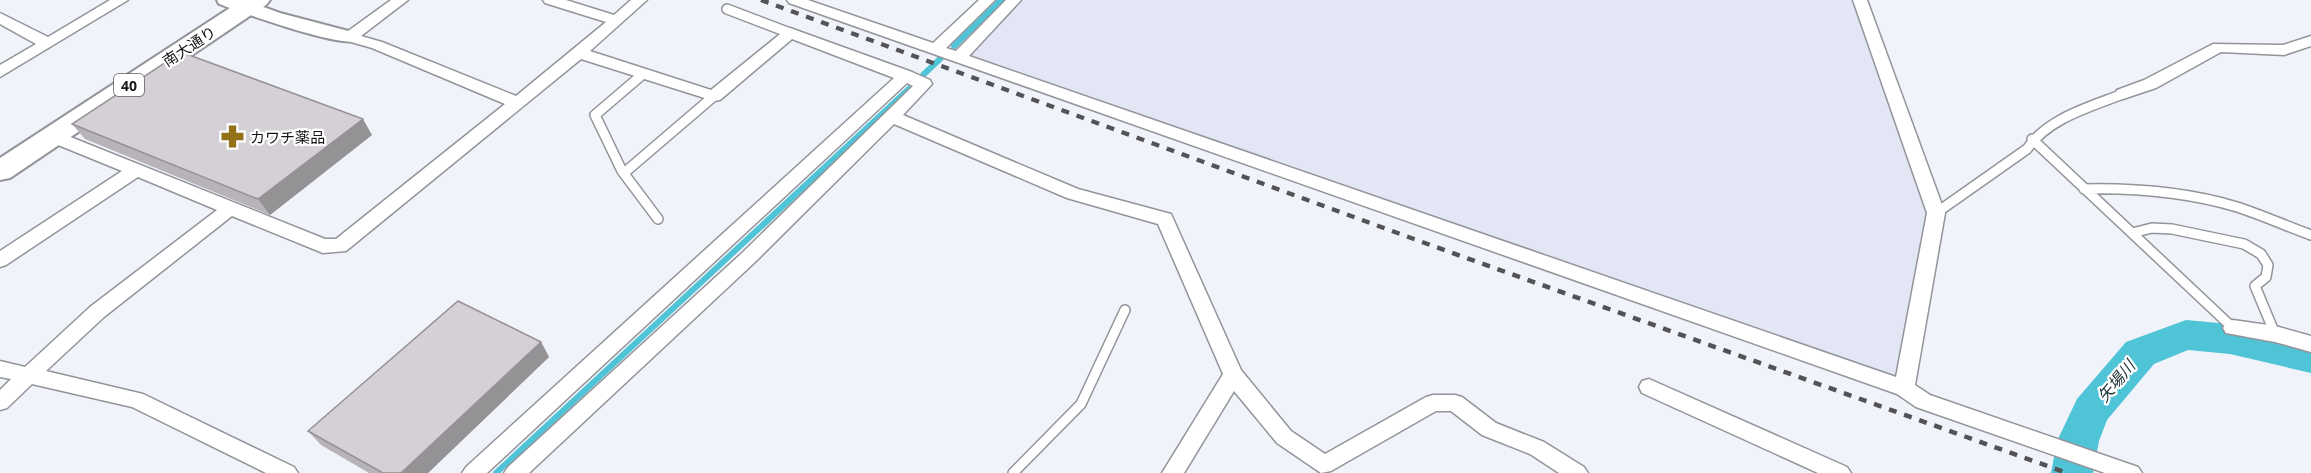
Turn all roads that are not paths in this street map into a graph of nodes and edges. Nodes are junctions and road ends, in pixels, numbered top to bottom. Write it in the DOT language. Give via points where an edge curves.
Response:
graph roads {
  1 [pos="121,0"];
  2 [pos="401,0"];
  3 [pos="550,0"];
  4 [pos="640,0"];
  5 [pos="794,0"];
  6 [pos="988,0"];
  7 [pos="1014,0"];
  8 [pos="1860,0"];
  9 [pos="243,3"];
  10 [pos="727,9"];
  11 [pos="0,18"];
  12 [pos="615,20"];
  13 [pos="790,33"];
  14 [pos="349,37"];
  15 [pos="2311,41"];
  16 [pos="47,43"];
  17 [pos="936,49"];
  18 [pos="579,53"];
  19 [pos="958,58"];
  20 [pos="0,72"];
  21 [pos="643,74"];
  22 [pos="906,76"];
  23 [pos="2123,94"];
  24 [pos="714,96"];
  25 [pos="518,103"];
  26 [pos="891,116"];
  27 [pos="52,136"];
  28 [pos="2032,139"];
  29 [pos="0,171"];
  30 [pos="135,171"];
  31 [pos="624,173"];
  32 [pos="2084,189"];
  33 [pos="231,208"];
  34 [pos="1936,213"];
  35 [pos="658,219"];
  36 [pos="2132,233"];
  37 [pos="2311,236"];
  38 [pos="0,260"];
  39 [pos="1125,310"];
  40 [pos="2233,328"];
  41 [pos="2275,334"];
  42 [pos="2311,344"];
  43 [pos="0,369"];
  44 [pos="30,375"];
  45 [pos="1233,375"];
  46 [pos="1649,387"];
  47 [pos="1904,388"];
  48 [pos="0,402"];
  49 [pos="287,473"];
  50 [pos="473,473"];
  51 [pos="516,473"];
  52 [pos="1013,473"];
  53 [pos="1174,473"];
  54 [pos="1577,473"];
  55 [pos="1840,473"];
  56 [pos="2131,473"];
  1 -- 16 [label="street"];
  2 -- 14 [label="street"];
  3 -- 12 [label="street"];
  4 -- 12 [label="street"];
  5 -- 17 [label="street"];
  6 -- 17 [label="street"];
  7 -- 19 [label="street"];
  8 -- 34 [label="street"];
  9 -- 14 [label="street"];
  9 -- 27 [label="main road, 南大通り / 40"];
  10 -- 13 [label="lane"];
  11 -- 16 [label="street"];
  12 -- 18 [label="street"];
  13 -- 22 [label="street"];
  13 -- 24 [label="street"];
  14 -- 25 [label="street"];
  15 -- 23 [label="street" via="2283,50 2218,47 2150,84"];
  16 -- 20 [label="street"];
  17 -- 19 [label="street"];
  18 -- 21 [label="street"];
  18 -- 25 [label="street"];
  19 -- 47 [label="street"];
  21 -- 24 [label="street"];
  21 -- 31 [label="lane" via="595,115"];
  22 -- 26 [label="street" via="924,84"];
  22 -- 50 [label="street"];
  23 -- 28 [label="lane" via="2052,125"];
  24 -- 31 [label="lane"];
  25 -- 33 [label="street" via="340,246 323,246"];
  26 -- 45 [label="street" via="1074,194 1165,219"];
  26 -- 51 [label="street" via="748,258"];
  27 -- 29 [label="main road, 南大通り / 40"];
  27 -- 30 [label="street"];
  28 -- 32 [label="lane"];
  28 -- 34 [label="lane" via="2027,149"];
  30 -- 33 [label="street"];
  30 -- 38 [label="street"];
  31 -- 35 [label="lane"];
  32 -- 36 [label="lane"];
  32 -- 37 [label="lane" via="2184,196 2253,212"];
  33 -- 44 [label="street" via="97,312"];
  34 -- 47 [label="street"];
  36 -- 40 [label="lane"];
  36 -- 41 [label="lane" via="2172,229 2244,244 2261,254 2268,265 2266,276 2254,286"];
  39 -- 52 [label="lane" via="1081,404"];
  40 -- 41 [label="street"];
  41 -- 42 [label="street"];
  43 -- 44 [label="street"];
  44 -- 48 [label="street"];
  44 -- 49 [label="street" via="136,400"];
  45 -- 53 [label="street"];
  45 -- 54 [label="street" via="1284,437 1324,465 1433,402 1455,403 1489,429 1537,448"];
  46 -- 55 [label="street"];
  47 -- 56 [label="street" via="1923,401"];
}
